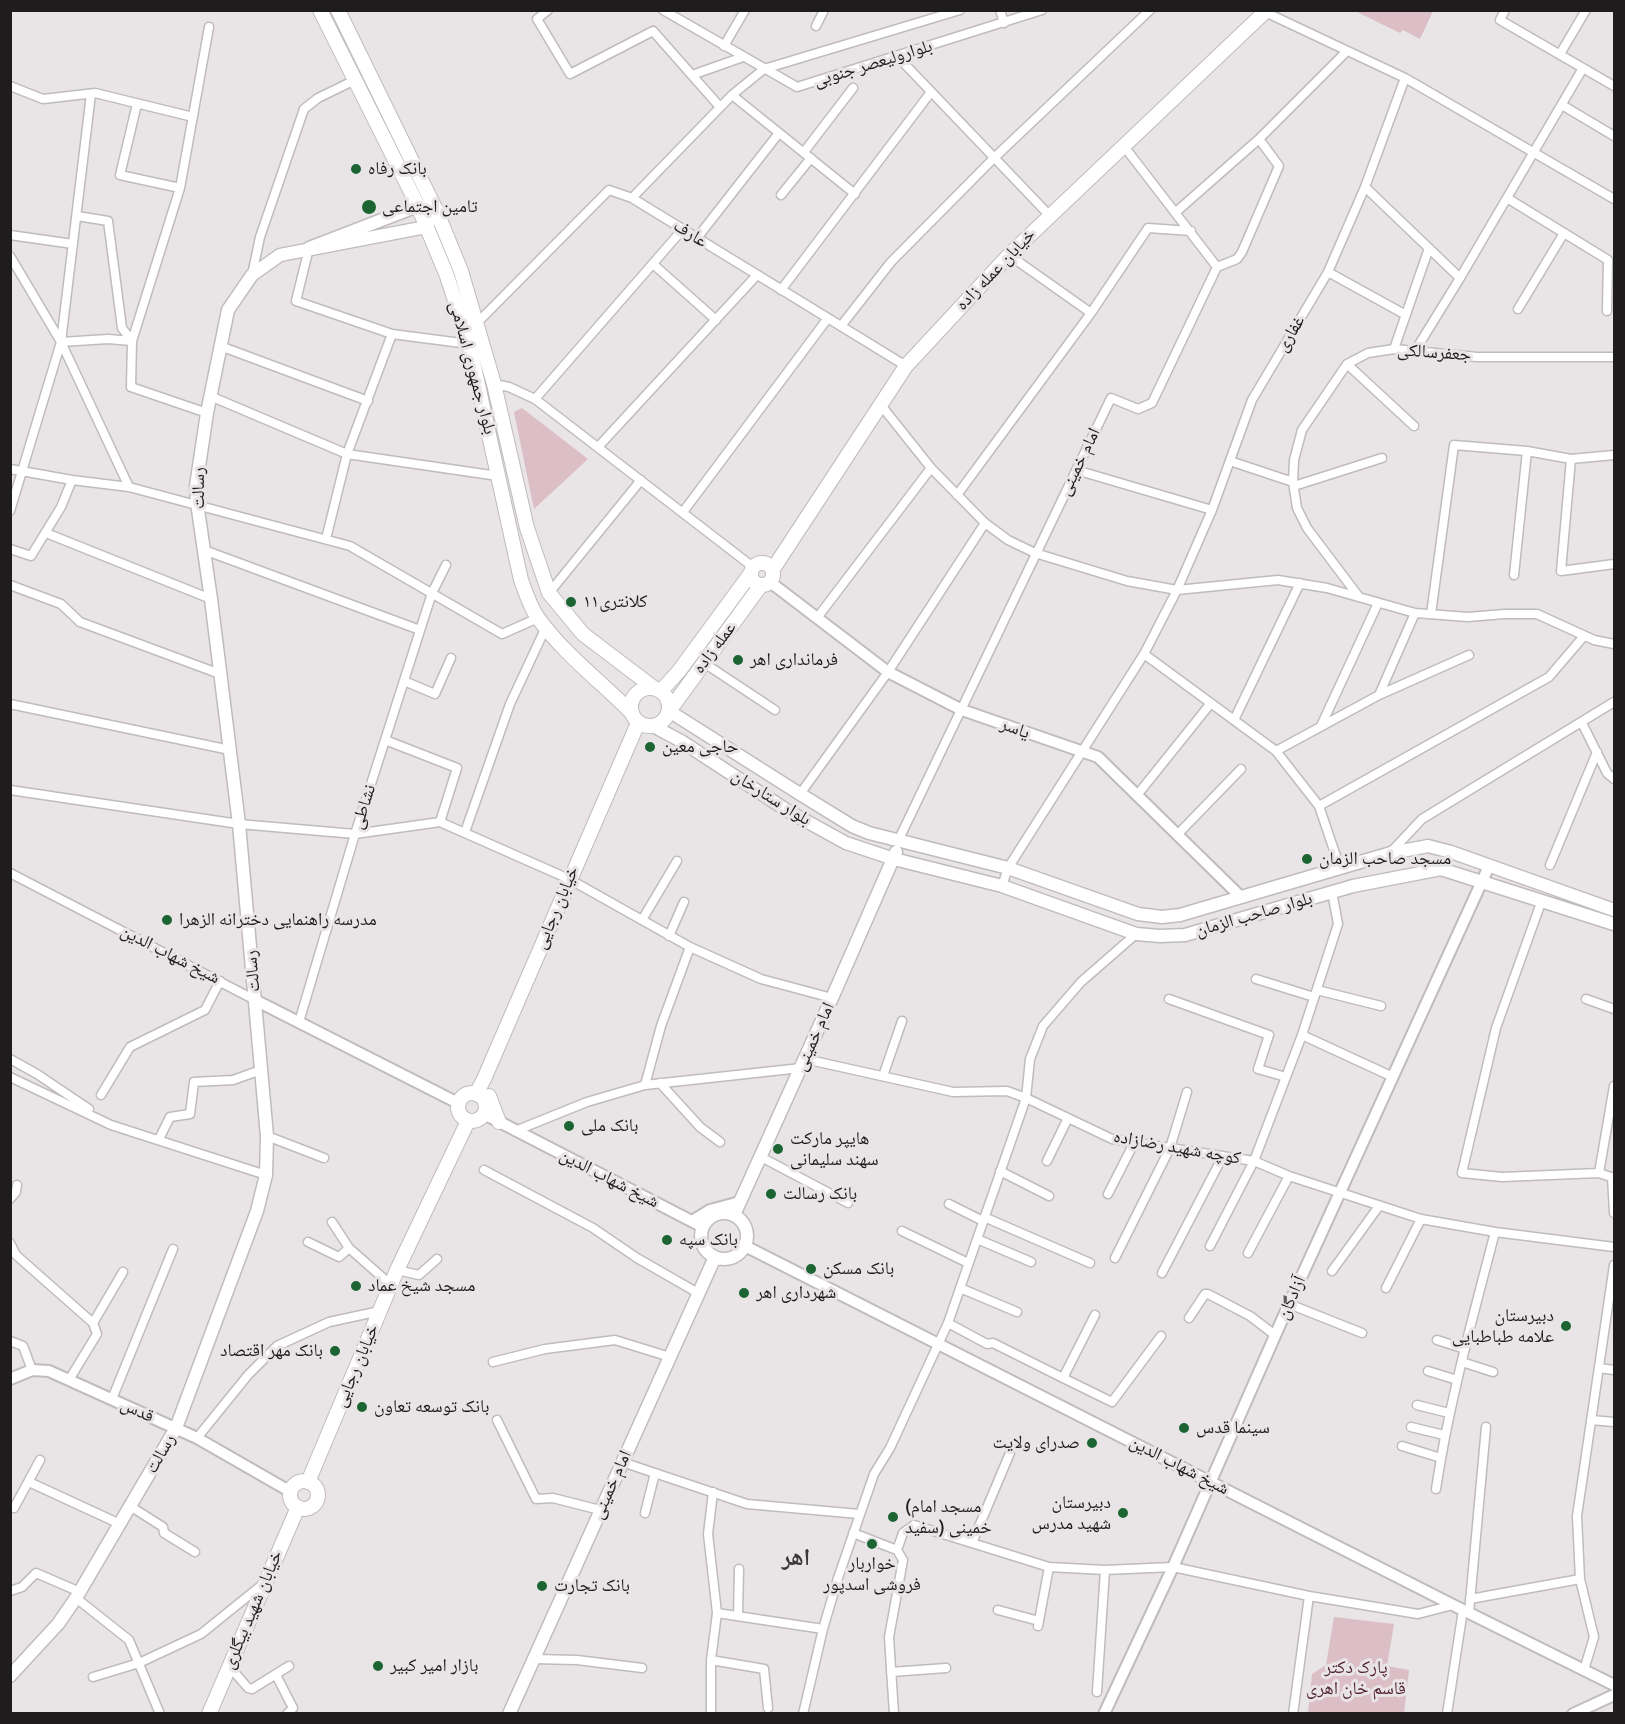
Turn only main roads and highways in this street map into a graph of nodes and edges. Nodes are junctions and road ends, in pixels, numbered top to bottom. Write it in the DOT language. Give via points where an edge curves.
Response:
graph roads {
  1 [pos="320,10"];
  2 [pos="338,10"];
  3 [pos="1266,11"];
  4 [pos="418,206"];
  5 [pos="436,210"];
  6 [pos="426,227"];
  7 [pos="309,248"];
  8 [pos="752,570"];
  9 [pos="768,579"];
  10 [pos="657,689"];
  11 [pos="630,711"];
  12 [pos="669,711"];
  13 [pos="638,723"];
  14 [pos="653,726"];
  15 [pos="898,842"];
  16 [pos="894,859"];
  17 [pos="1614,910"];
  18 [pos="1614,924"];
  19 [pos="484,1079"];
  20 [pos="476,1094"];
  21 [pos="468,1121"];
  22 [pos="499,1122"];
  23 [pos="734,1215"];
  24 [pos="715,1257"];
  25 [pos="308,1482"];
  26 [pos="298,1507"];
  27 [pos="10,1676"];
  28 [pos="208,1713"];
  29 [pos="508,1713"];
  1 -- 4 [label="main road, بلوار جمهوری اسلامی"];
  2 -- 5 [label="main road, بلوار جمهوری اسلامی"];
  3 -- 9 [label="main road, خیابان عمله زاده" via="1008,255 906,366"];
  4 -- 5 [label="main road"];
  4 -- 6 [label="main road, بلوار جمهوری اسلامی"];
  4 -- 7 [label="main road, رسالت"];
  5 -- 6 [label="main road"];
  5 -- 10 [label="main road, بلوار جمهوری اسلامی" via="477,323 527,528 549,593 584,634"];
  6 -- 7 [label="main road, رسالت"];
  6 -- 11 [label="main road, بلوار جمهوری اسلامی" via="469,344 521,580 542,623 568,655"];
  7 -- 27 [label="main road, رسالت" via="280,255 252,275 228,310 196,486 239,824 267,1136 266,1175 257,1211 176,1428 78,1595 58,1624"];
  8 -- 9 [label="main road" via="752,579"];
  8 -- 9 [label="main road" via="758,563 769,564"];
  8 -- 10 [label="main road, عمله زاده" via="679,671"];
  9 -- 12 [label="main road, عمله زاده"];
  10 -- 11 [label="main road" via="639,690 633,696"];
  10 -- 12 [label="main road" via="666,696"];
  11 -- 13 [label="main road"];
  12 -- 14 [label="main road" via="666,718"];
  12 -- 15 [label="main road, بلوار ستارخان" via="852,826"];
  13 -- 14 [label="main road"];
  13 -- 19 [label="main road, خیابان رجایی"];
  14 -- 16 [label="main road, بلوار ستارخان" via="788,811 846,843"];
  15 -- 16 [label="main road, امام خمینی"];
  15 -- 17 [label="main road, بلوار صاحب الزمان" via="1008,868 1138,914 1162,917 1391,852 1428,846"];
  16 -- 18 [label="main road, بلوار صاحب الزمان" via="1002,886 1136,934 1185,934 1332,892 1441,869"];
  16 -- 23 [label="main road, امام خمینی"];
  19 -- 20 [label="main road, خیابان رجایی"];
  19 -- 22 [label="main road"];
  20 -- 21 [label="main road" via="484,1101 484,1114 478,1120"];
  20 -- 21 [label="main road" via="465,1095 458,1103 459,1114"];
  21 -- 25 [label="main road, خیابان رجایی" via="391,1285"];
  23 -- 24 [label="main road" via="747,1232 745,1246 735,1256"];
  23 -- 24 [label="main road" via="720,1214 698,1224 704,1247"];
  24 -- 29 [label="main road, امام خمینی"];
  25 -- 26 [label="main road" via="299,1482 291,1492 291,1501"];
  25 -- 26 [label="main road" via="317,1491 317,1500 311,1507"];
  26 -- 28 [label="main road, خیابان شهید بیگلری"];
}
